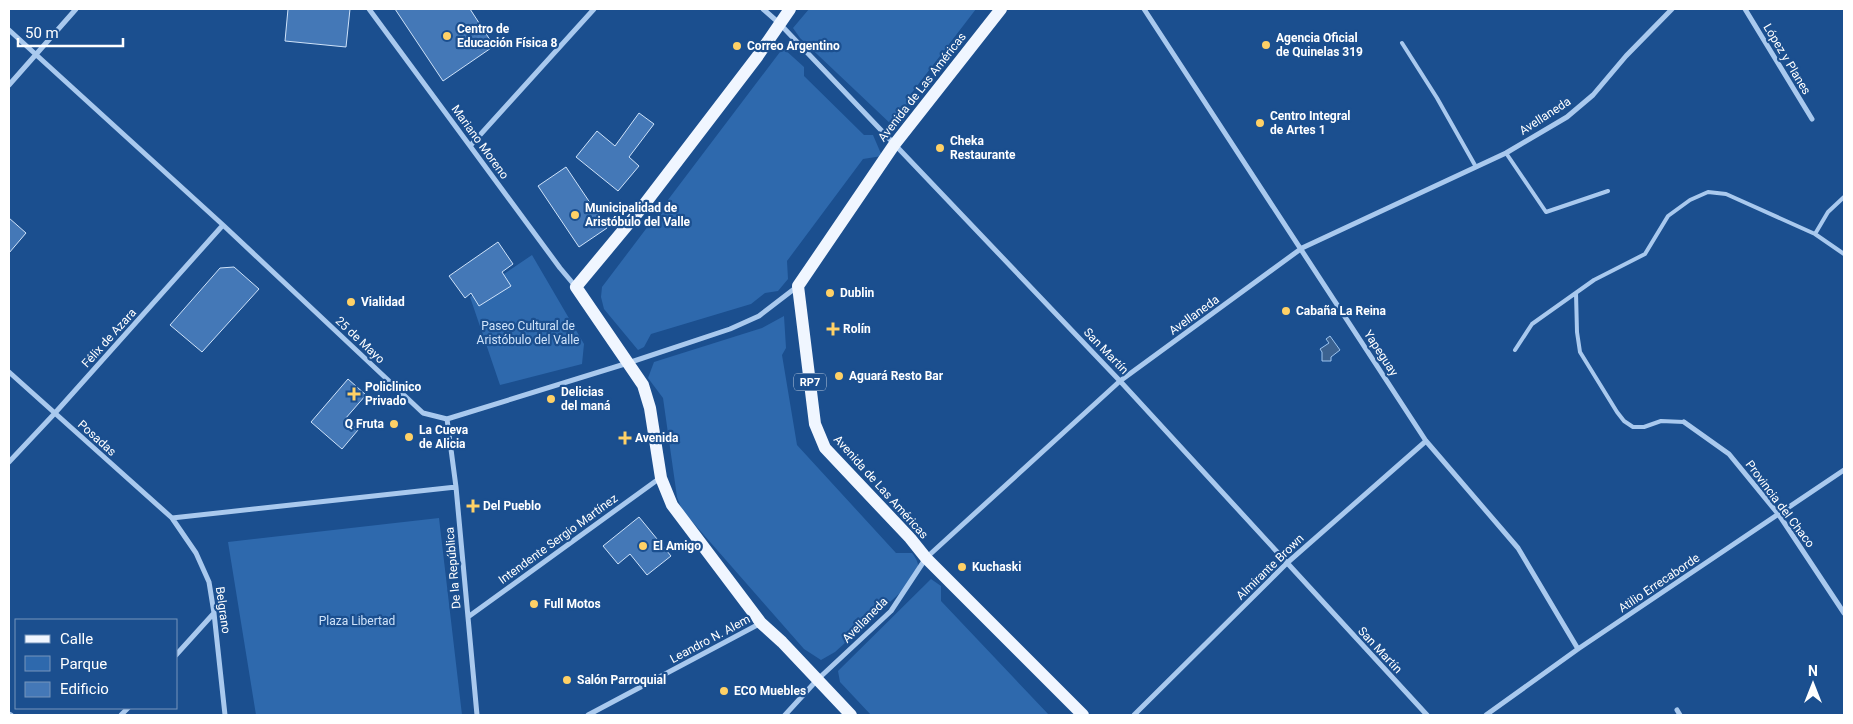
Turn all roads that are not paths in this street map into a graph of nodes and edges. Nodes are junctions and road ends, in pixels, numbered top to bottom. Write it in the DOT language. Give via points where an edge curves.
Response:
graph roads {
  1 [pos="76,9"];
  2 [pos="369,9"];
  3 [pos="594,9"];
  4 [pos="763,9"];
  5 [pos="790,9"];
  6 [pos="1001,9"];
  7 [pos="1144,9"];
  8 [pos="1672,9"];
  9 [pos="1746,9"];
  10 [pos="779,23"];
  11 [pos="9,30"];
  12 [pos="1402,42"];
  13 [pos="36,54"];
  14 [pos="9,85"];
  15 [pos="1812,119"];
  16 [pos="894,145"];
  17 [pos="470,146"];
  18 [pos="1506,153"];
  19 [pos="1476,167"];
  20 [pos="1608,191"];
  21 [pos="1844,197"];
  22 [pos="224,225"];
  23 [pos="1815,234"];
  24 [pos="1302,248"];
  25 [pos="1844,254"];
  26 [pos="798,286"];
  27 [pos="576,287"];
  28 [pos="1576,293"];
  29 [pos="1515,350"];
  30 [pos="628,363"];
  31 [pos="9,372"];
  32 [pos="1120,381"];
  33 [pos="55,413"];
  34 [pos="447,418"];
  35 [pos="1684,422"];
  36 [pos="1426,441"];
  37 [pos="9,462"];
  38 [pos="1844,470"];
  39 [pos="661,478"];
  40 [pos="456,487"];
  41 [pos="1779,515"];
  42 [pos="172,518"];
  43 [pos="926,558"];
  44 [pos="1287,563"];
  45 [pos="1844,612"];
  46 [pos="214,614"];
  47 [pos="468,617"];
  48 [pos="761,623"];
  49 [pos="1578,649"];
  50 [pos="178,653"];
  51 [pos="817,680"];
  52 [pos="225,715"];
  53 [pos="477,715"];
  54 [pos="588,715"];
  55 [pos="785,715"];
  56 [pos="851,715"];
  57 [pos="1083,715"];
  58 [pos="1134,715"];
  59 [pos="1427,715"];
  60 [pos="1486,715"];
  1 -- 13 [label="street"];
  2 -- 17 [label="street, Mariano Moreno"];
  3 -- 17 [label="street"];
  4 -- 10 [label="street, San Martín"];
  5 -- 10 [label="main road"];
  6 -- 16 [label="main road, Avenida de Las Américas"];
  7 -- 24 [label="street, Yapeguay"];
  8 -- 18 [label="street, Avellaneda" via="1593,95 1567,117"];
  9 -- 15 [label="street, López y Planes"];
  10 -- 16 [label="street, San Martín"];
  10 -- 27 [label="main road" via="757,57 617,240"];
  11 -- 13 [label="street, 25 de Mayo"];
  12 -- 19 [label="lane"];
  13 -- 14 [label="street"];
  13 -- 22 [label="street, 25 de Mayo"];
  16 -- 26 [label="main road, Avenida de Las Américas"];
  16 -- 32 [label="street, San Martín"];
  17 -- 27 [label="street, Mariano Moreno"];
  18 -- 19 [label="street, Avellaneda"];
  18 -- 20 [label="lane" via="1546,212"];
  19 -- 24 [label="street, Avellaneda"];
  21 -- 23 [label="lane" via="1828,212"];
  22 -- 33 [label="street, Félix de Azara"];
  22 -- 34 [label="street, 25 de Mayo" via="424,413"];
  23 -- 25 [label="lane"];
  23 -- 28 [label="lane" via="1726,194 1708,192 1668,216 1645,254"];
  24 -- 32 [label="street, Avellaneda"];
  24 -- 36 [label="street, Yapeguay"];
  26 -- 30 [label="street" via="748,322"];
  26 -- 43 [label="main road, Avenida de Las Américas / RP7" via="815,424 825,448"];
  27 -- 30 [label="main road"];
  28 -- 29 [label="lane" via="1532,324"];
  28 -- 35 [label="lane" via="1580,352 1624,421 1633,427 1661,421"];
  30 -- 34 [label="street"];
  30 -- 39 [label="main road" via="643,385 650,408"];
  31 -- 33 [label="street, Posadas"];
  32 -- 43 [label="street, Avellaneda"];
  32 -- 44 [label="street, San Martín"];
  33 -- 37 [label="street, Félix de Azara"];
  33 -- 42 [label="street, Posadas"];
  34 -- 40 [label="street, De la República"];
  35 -- 41 [label="street, Provincia del Chaco" via="1729,454"];
  36 -- 44 [label="street, Almirante Brown"];
  36 -- 49 [label="street, Yapeguay" via="1518,548"];
  38 -- 41 [label="street, Atilio Errecaborde"];
  39 -- 47 [label="street, Intendente Sergio Martínez"];
  39 -- 48 [label="main road" via="672,505"];
  40 -- 42 [label="street"];
  40 -- 47 [label="street, De la República"];
  41 -- 45 [label="street, Provincia del Chaco"];
  41 -- 49 [label="street, Atilio Errecaborde"];
  42 -- 46 [label="street, Belgrano" via="209,582"];
  43 -- 51 [label="street, Avellaneda" via="891,611"];
  43 -- 57 [label="main road, Avenida de Las Américas / RP7"];
  44 -- 58 [label="street, Almirante Brown"];
  44 -- 59 [label="street, San Martín"];
  46 -- 50 [label="street"];
  46 -- 52 [label="street, Belgrano"];
  47 -- 53 [label="street, De la República"];
  48 -- 51 [label="main road"];
  48 -- 54 [label="street, Leandro N. Alem"];
  49 -- 60 [label="street, Atilio Errecaborde"];
  51 -- 55 [label="street, Avellaneda"];
  51 -- 56 [label="main road"];
}
